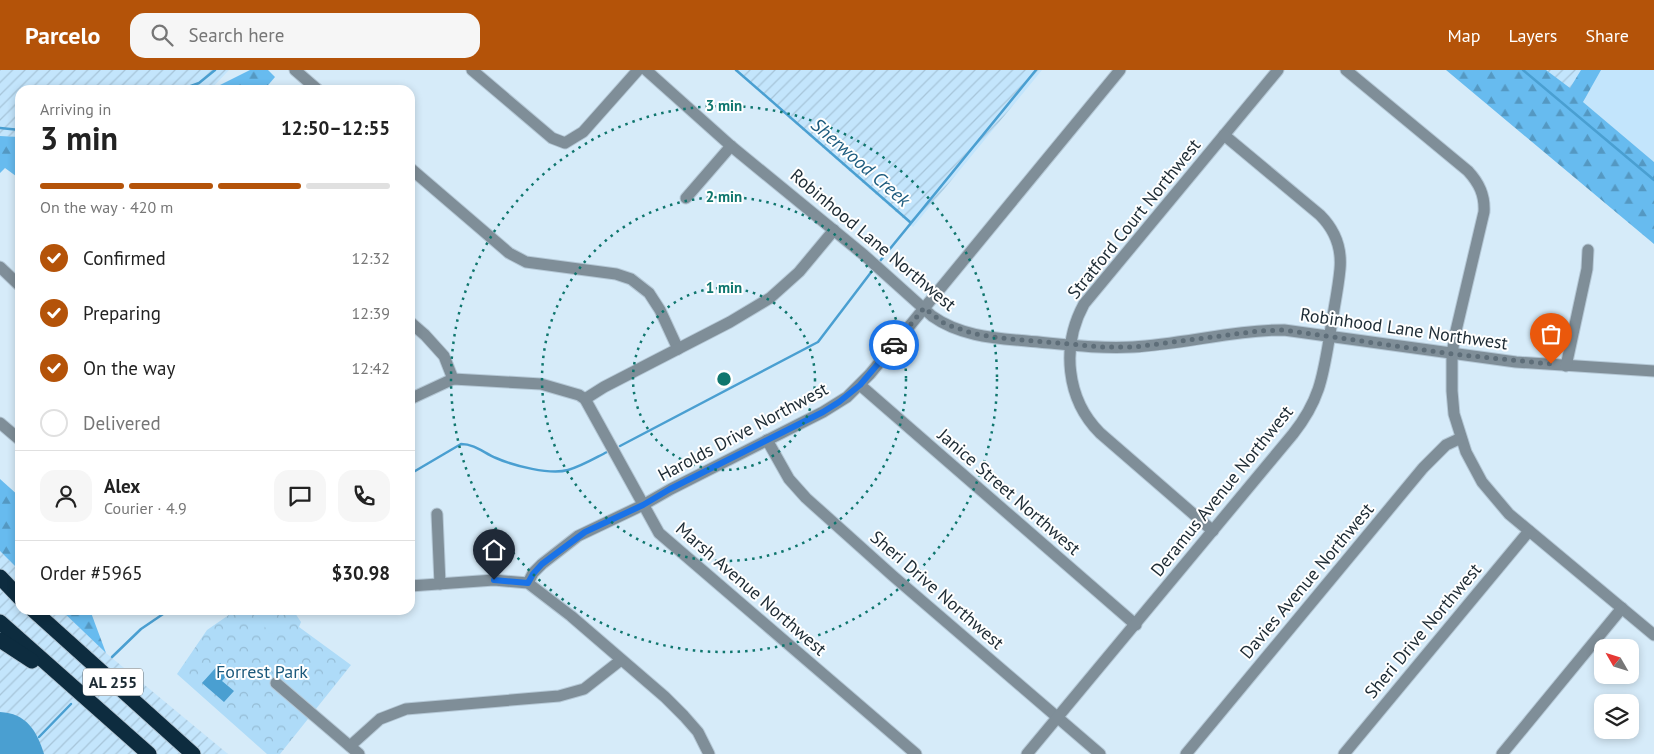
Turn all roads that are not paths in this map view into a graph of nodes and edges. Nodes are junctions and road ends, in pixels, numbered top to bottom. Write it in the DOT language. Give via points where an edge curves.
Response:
graph roads {
  1 [pos="295,70"];
  2 [pos="472,70"];
  3 [pos="638,70"];
  4 [pos="646,70"];
  5 [pos="1120,70"];
  6 [pos="1278,70"];
  7 [pos="1346,70"];
  8 [pos="312,85"];
  9 [pos="1224,135"];
  10 [pos="731,146"];
  11 [pos="415,172"];
  12 [pos="686,198"];
  13 [pos="834,230"];
  14 [pos="1588,250"];
  15 [pos="0,267"];
  16 [pos="15,281"];
  17 [pos="924,308"];
  18 [pos="415,326"];
  19 [pos="1330,336"];
  20 [pos="1071,344"];
  21 [pos="678,349"];
  22 [pos="1452,354"];
  23 [pos="1566,366"];
  24 [pos="1654,372"];
  25 [pos="453,379"];
  26 [pos="860,385"];
  27 [pos="415,398"];
  28 [pos="585,399"];
  29 [pos="0,423"];
  30 [pos="15,436"];
  31 [pos="1461,438"];
  32 [pos="767,440"];
  33 [pos="643,505"];
  34 [pos="437,514"];
  35 [pos="1213,531"];
  36 [pos="1529,531"];
  37 [pos="0,579"];
  38 [pos="528,583"];
  39 [pos="440,584"];
  40 [pos="415,586"];
  41 [pos="15,594"];
  42 [pos="1622,608"];
  43 [pos="39,615"];
  44 [pos="0,622"];
  45 [pos="1136,625"];
  46 [pos="1654,635"];
  47 [pos="0,640"];
  48 [pos="621,660"];
  49 [pos="276,683"];
  50 [pos="70,685"];
  51 [pos="1058,718"];
  52 [pos="354,750"];
  53 [pos="148,754"];
  54 [pos="193,754"];
  55 [pos="709,754"];
  56 [pos="916,754"];
  57 [pos="1027,754"];
  58 [pos="1100,754"];
  59 [pos="1186,754"];
  60 [pos="1344,754"];
  61 [pos="1502,754"];
  1 -- 8 [label="street"];
  2 -- 3 [label="street" via="552,138 566,143 583,132"];
  4 -- 10 [label="street, Robinhood Lane Northwest"];
  5 -- 17 [label="street, Harolds Drive Northwest"];
  6 -- 9 [label="street, Stratford Court Northwest"];
  7 -- 22 [label="street" via="1462,166 1482,190 1484,212"];
  9 -- 19 [label="street, Deramus Avenue Northwest" via="1320,215 1334,233 1341,261"];
  9 -- 20 [label="street, Stratford Court Northwest" via="1084,304 1076,320"];
  10 -- 12 [label="street"];
  10 -- 13 [label="street, Robinhood Lane Northwest"];
  11 -- 21 [label="street" via="509,253 526,262 616,274 631,279 649,293"];
  13 -- 17 [label="street, Robinhood Lane Northwest"];
  13 -- 21 [label="street" via="799,272 770,298"];
  14 -- 23 [label="street" via="1587,269"];
  15 -- 16 [label="street"];
  17 -- 20 [label="street, Robinhood Lane Northwest" via="945,324 966,332"];
  17 -- 26 [label="street, Harolds Drive Northwest"];
  18 -- 25 [label="street" via="444,356"];
  19 -- 20 [label="street, Robinhood Lane Northwest" via="1272,330 1134,347"];
  19 -- 22 [label="street, Robinhood Lane Northwest"];
  19 -- 35 [label="street, Deramus Avenue Northwest" via="1320,388 1308,414"];
  20 -- 35 [label="street, Stratford Court Northwest" via="1072,386 1087,419"];
  21 -- 28 [label="street"];
  22 -- 23 [label="street, Robinhood Lane Northwest"];
  22 -- 31 [label="street" via="1453,406"];
  23 -- 24 [label="street, Robinhood Lane Northwest"];
  25 -- 27 [label="street"];
  25 -- 28 [label="street" via="541,384"];
  26 -- 32 [label="street, Harolds Drive Northwest" via="823,412"];
  26 -- 45 [label="street, Janice Street Northwest"];
  28 -- 33 [label="street, Marsh Avenue Northwest"];
  29 -- 30 [label="street"];
  31 -- 36 [label="street" via="1482,482 1503,508"];
  31 -- 59 [label="street, Davies Avenue Northwest" via="1446,445 1423,468"];
  32 -- 33 [label="street, Harolds Drive Northwest"];
  32 -- 51 [label="street, Sheri Drive Northwest" via="784,472 806,498"];
  33 -- 38 [label="street, Harolds Drive Northwest" via="578,536 542,564"];
  33 -- 56 [label="street, Marsh Avenue Northwest" via="658,533"];
  34 -- 39 [label="street"];
  35 -- 45 [label="street, Deramus Avenue Northwest"];
  36 -- 42 [label="street"];
  36 -- 60 [label="street, Sheri Drive Northwest"];
  37 -- 41 [label="highway"];
  38 -- 39 [label="street" via="494,580"];
  38 -- 48 [label="street"];
  39 -- 40 [label="street"];
  42 -- 46 [label="street"];
  42 -- 61 [label="street"];
  43 -- 54 [label="highway, AL 255"];
  44 -- 50 [label="highway, AL 255"];
  45 -- 51 [label="street, Deramus Avenue Northwest"];
  47 -- 50 [label="highway"];
  48 -- 52 [label="street" via="584,689 559,696 406,709 380,719"];
  48 -- 55 [label="street" via="684,716 698,732"];
  49 -- 52 [label="street"];
  50 -- 53 [label="highway, AL 255"];
  51 -- 57 [label="street, Deramus Avenue Northwest"];
  51 -- 58 [label="street, Sheri Drive Northwest"];
}
